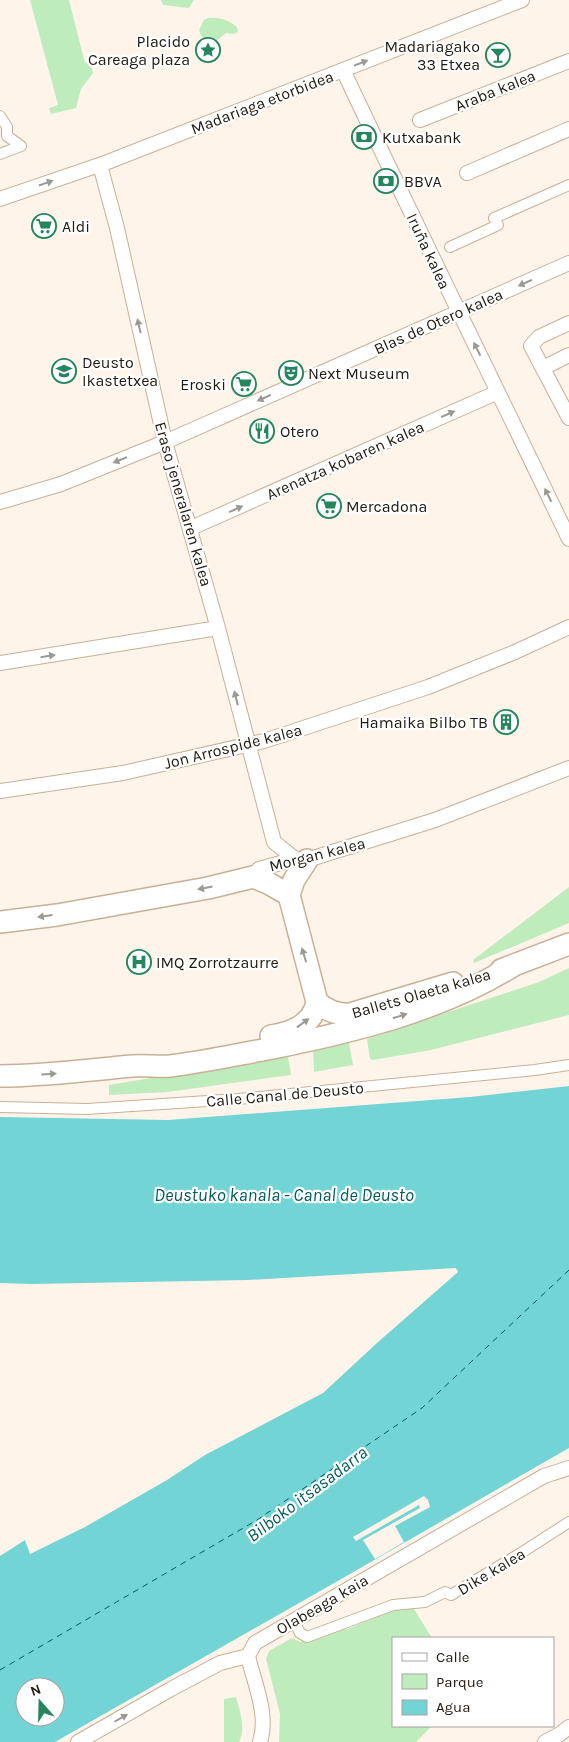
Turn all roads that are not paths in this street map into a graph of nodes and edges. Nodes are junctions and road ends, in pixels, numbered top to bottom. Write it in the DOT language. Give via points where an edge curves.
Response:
graph roads {
  1 [pos="522,0"];
  2 [pos="569,61"];
  3 [pos="343,70"];
  4 [pos="0,116"];
  5 [pos="420,120"];
  6 [pos="569,129"];
  7 [pos="0,154"];
  8 [pos="100,164"];
  9 [pos="467,173"];
  10 [pos="569,185"];
  11 [pos="0,199"];
  12 [pos="450,247"];
  13 [pos="569,262"];
  14 [pos="458,312"];
  15 [pos="569,323"];
  16 [pos="569,355"];
  17 [pos="543,368"];
  18 [pos="498,392"];
  19 [pos="569,418"];
  20 [pos="165,442"];
  21 [pos="0,502"];
  22 [pos="191,528"];
  23 [pos="569,539"];
  24 [pos="569,627"];
  25 [pos="218,628"];
  26 [pos="0,663"];
  27 [pos="248,745"];
  28 [pos="569,768"];
  29 [pos="0,791"];
  30 [pos="274,842"];
  31 [pos="301,860"];
  32 [pos="256,873"];
  33 [pos="289,895"];
  34 [pos="0,922"];
  35 [pos="569,944"];
  36 [pos="514,965"];
  37 [pos="317,1002"];
  38 [pos="569,1064"];
  39 [pos="139,1066"];
  40 [pos="0,1076"];
  41 [pos="0,1107"];
  42 [pos="569,1468"];
  43 [pos="569,1522"];
  44 [pos="298,1629"];
  45 [pos="248,1656"];
  46 [pos="569,1727"];
  47 [pos="78,1742"];
  48 [pos="260,1742"];
  49 [pos="545,1742"];
  3 -- 1 [label="street, Madariaga etorbidea, one-way"];
  2 -- 5 [label="street, Araba kalea"];
  3 -- 8 [label="street, Madariaga etorbidea"];
  3 -- 14 [label="street, Iruña kalea"];
  4 -- 7 [label="street" via="7,127 7,136 21,146"];
  6 -- 9 [label="street"];
  11 -- 8 [label="street, Madariaga etorbidea, one-way"];
  20 -- 8 [label="street, Eraso jeneralaren kalea, one-way"];
  10 -- 12 [label="street" via="494,218 498,225"];
  13 -- 14 [label="street, Blas de Otero kalea, one-way"];
  18 -- 14 [label="street, Iruña kalea, one-way"];
  14 -- 20 [label="street, Blas de Otero kalea, one-way"];
  15 -- 17 [label="street" via="539,338 531,346"];
  16 -- 17 [label="street"];
  17 -- 19 [label="street"];
  22 -- 18 [label="street, Arenatza kobaren kalea, one-way"];
  23 -- 18 [label="street, Iruña kalea, one-way"];
  20 -- 21 [label="street, Blas de Otero kalea, one-way" via="61,484"];
  20 -- 22 [label="street, Eraso jeneralaren kalea"];
  22 -- 25 [label="street, Eraso jeneralaren kalea"];
  24 -- 27 [label="street, Jon Arrospide kalea" via="428,687"];
  26 -- 25 [label="street, one-way"];
  27 -- 25 [label="street, Eraso jeneralaren kalea, one-way"];
  27 -- 29 [label="street, Jon Arrospide kalea" via="123,773"];
  27 -- 30 [label="street, Eraso jeneralaren kalea"];
  28 -- 31 [label="street, Morgan kalea" via="435,820"];
  30 -- 31 [label="street"];
  30 -- 32 [label="street"];
  31 -- 32 [label="street, Morgan kalea"];
  31 -- 33 [label="main road"];
  32 -- 33 [label="main road"];
  32 -- 34 [label="main road, Morgan kalea, one-way" via="208,888"];
  37 -- 33 [label="main road, one-way"];
  35 -- 36 [label="main road, Ballets Olaeta kalea"];
  36 -- 37 [label="main road, Ballets Olaeta kalea" via="350,1014 340,1015"];
  39 -- 36 [label="main road, Ballets Olaeta kalea, one-way" via="168,1066 236,1055 361,1028 470,989"];
  39 -- 37 [label="main road, Ballets Olaeta kalea, one-way" via="167,1055 283,1034 302,1026 315,1012"];
  38 -- 41 [label="street, Calle Canal de Deusto" via="238,1099 87,1109"];
  40 -- 39 [label="main road, Ballets Olaeta kalea, one-way"];
  42 -- 45 [label="street, Olabeaga kaia" via="544,1476 255,1643"];
  43 -- 44 [label="street, Dike kalea" via="451,1595 444,1592 425,1602 393,1605 307,1637"];
  47 -- 45 [label="street, one-way" via="220,1663"];
  45 -- 48 [label="street" via="261,1705"];
  46 -- 49 [label="street"];
}
